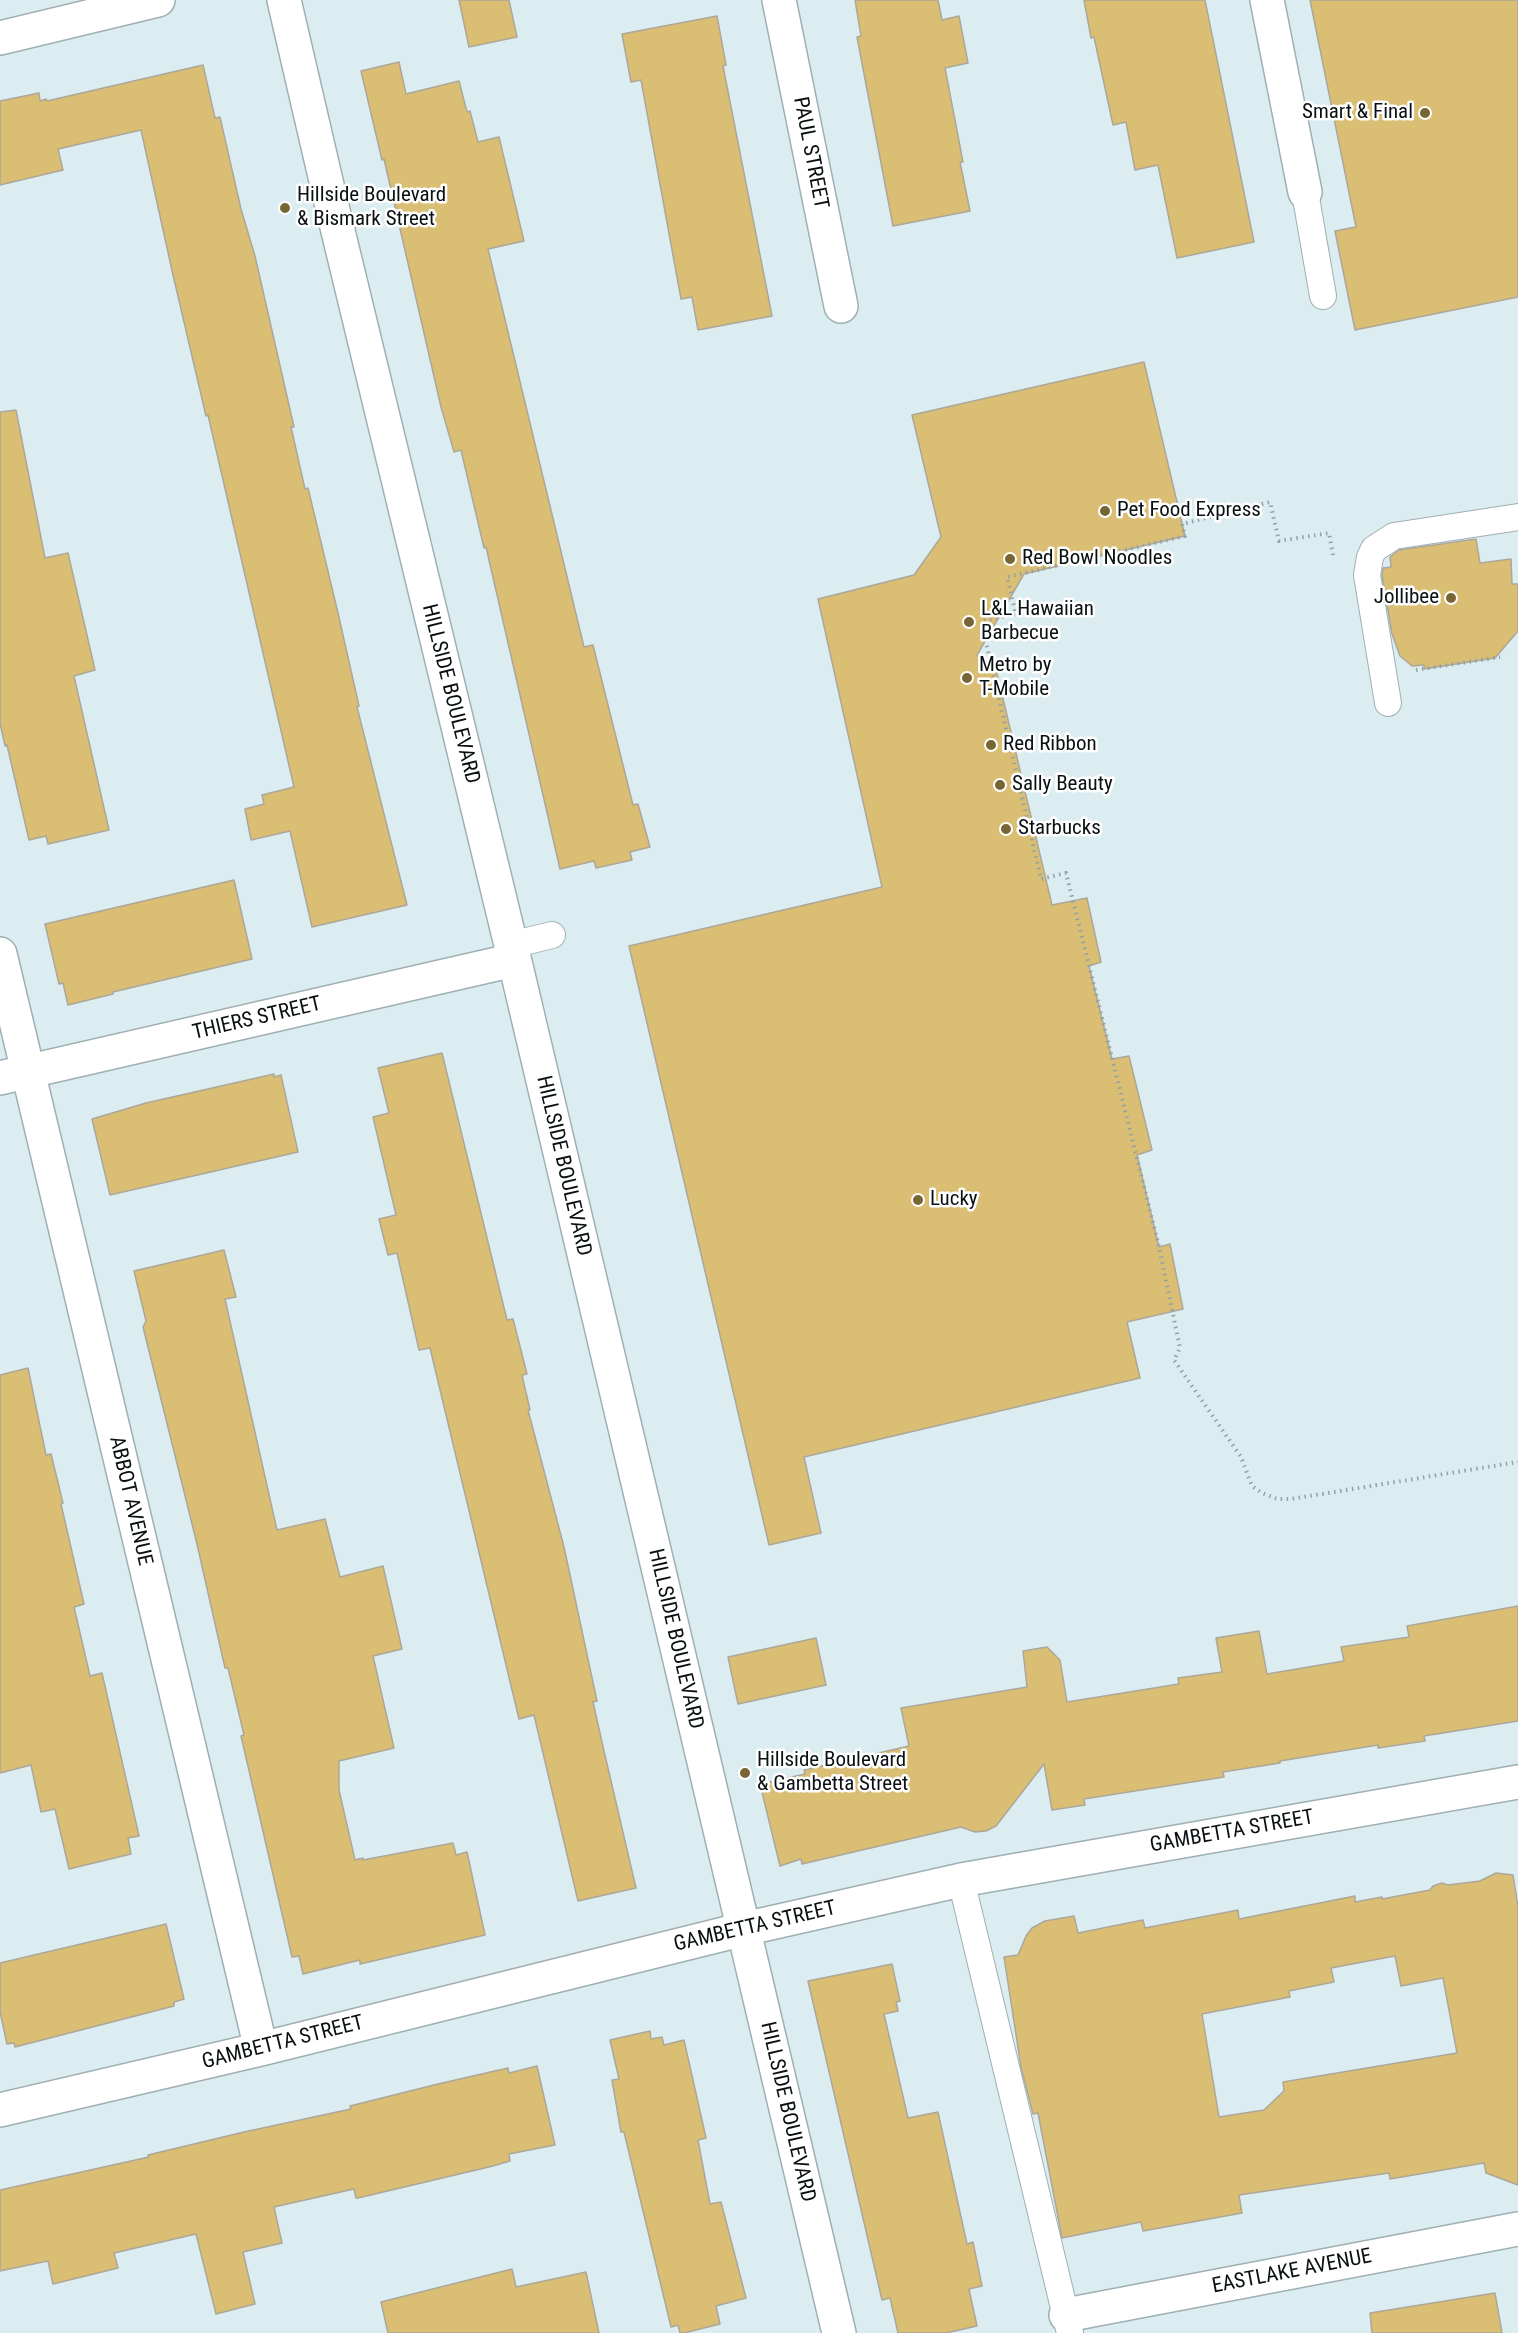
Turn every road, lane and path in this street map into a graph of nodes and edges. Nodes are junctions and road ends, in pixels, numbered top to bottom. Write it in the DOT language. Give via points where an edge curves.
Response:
graph roads {
  1 [pos="158,0"];
  2 [pos="284,0"];
  3 [pos="779,0"];
  4 [pos="1267,0"];
  5 [pos="0,38"];
  6 [pos="1305,192"];
  7 [pos="1323,296"];
  8 [pos="841,306"];
  9 [pos="1518,517"];
  10 [pos="1333,555"];
  11 [pos="1500,657"];
  12 [pos="1383,674"];
  13 [pos="1388,703"];
  14 [pos="552,935"];
  15 [pos="512,953"];
  16 [pos="0,954"];
  17 [pos="14,1075"];
  18 [pos="1518,1462"];
  19 [pos="1518,1782"];
  20 [pos="961,1880"];
  21 [pos="744,1929"];
  22 [pos="261,2049"];
  23 [pos="0,2110"];
  24 [pos="1518,2229"];
  25 [pos="1068,2324"];
  26 [pos="839,2333"];
  1 -- 5 [label="street"];
  2 -- 15 [label="street, HILLSIDE BOULEVARD"];
  3 -- 8 [label="street, PAUL STREET"];
  4 -- 6 [label="street"];
  6 -- 7 [label="lane"];
  9 -- 12 [label="lane" via="1394,536 1374,549 1367,575"];
  10 -- 18 [label="path" via="1329,534 1279,541 1270,502 1182,524 1185,536 1006,577 1016,614 981,621 1041,879 1066,873 1159,1247 1180,1348 1174,1360 1241,1456 1252,1486 1277,1499 1291,1499"];
  11 -- 12 [label="path"];
  12 -- 13 [label="lane"];
  14 -- 15 [label="lane"];
  15 -- 17 [label="street, THIERS STREET"];
  15 -- 21 [label="street, HILLSIDE BOULEVARD"];
  16 -- 17 [label="street, ABBOT AVENUE"];
  17 -- 22 [label="street, ABBOT AVENUE"];
  19 -- 20 [label="street, GAMBETTA STREET"];
  20 -- 21 [label="street, GAMBETTA STREET"];
  20 -- 25 [label="lane"];
  21 -- 22 [label="street, GAMBETTA STREET"];
  21 -- 26 [label="street, HILLSIDE BOULEVARD"];
  22 -- 23 [label="street, GAMBETTA STREET"];
  24 -- 25 [label="street, EASTLAKE AVENUE"];
}
